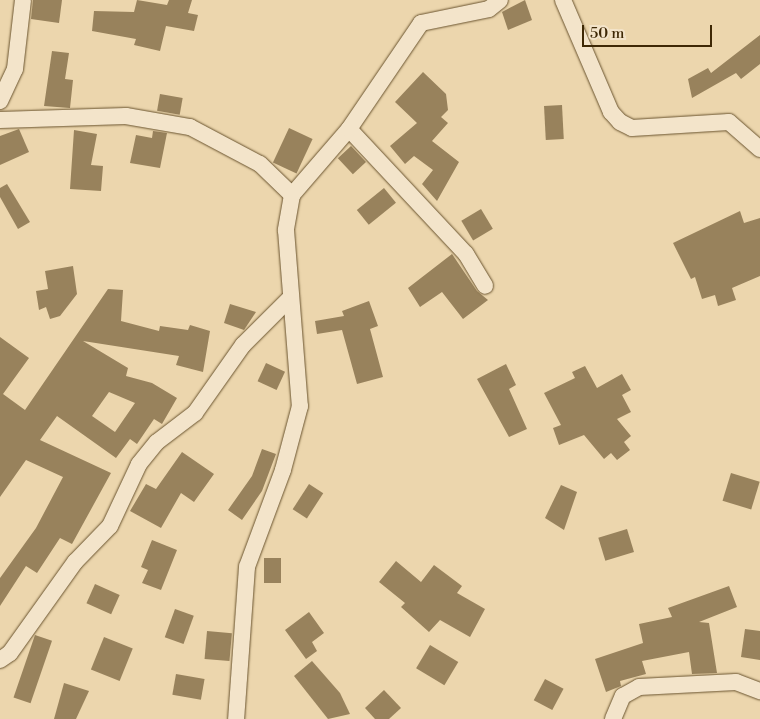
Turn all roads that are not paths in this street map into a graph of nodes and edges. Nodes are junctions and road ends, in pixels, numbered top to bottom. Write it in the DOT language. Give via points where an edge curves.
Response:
graph roads {
  1 [pos="23,0"];
  2 [pos="500,0"];
  3 [pos="563,0"];
  4 [pos="0,101"];
  5 [pos="0,120"];
  6 [pos="349,128"];
  7 [pos="760,149"];
  8 [pos="292,195"];
  9 [pos="485,286"];
  10 [pos="289,299"];
  11 [pos="0,660"];
  12 [pos="760,692"];
  13 [pos="236,719"];
  14 [pos="613,719"];
  1 -- 4 [label="street" via="15,69"];
  2 -- 6 [label="street" via="489,9 421,23"];
  3 -- 7 [label="street" via="611,112 620,122 632,128 728,122"];
  5 -- 8 [label="street" via="126,116 190,127 260,164"];
  6 -- 8 [label="street"];
  6 -- 9 [label="street" via="466,254"];
  8 -- 10 [label="street" via="286,230"];
  10 -- 11 [label="street" via="243,345 195,413 157,442 139,464 110,526 75,562 10,653"];
  10 -- 13 [label="street" via="300,406 283,470 247,567"];
  12 -- 14 [label="street" via="736,682 639,687 623,696"];
}
